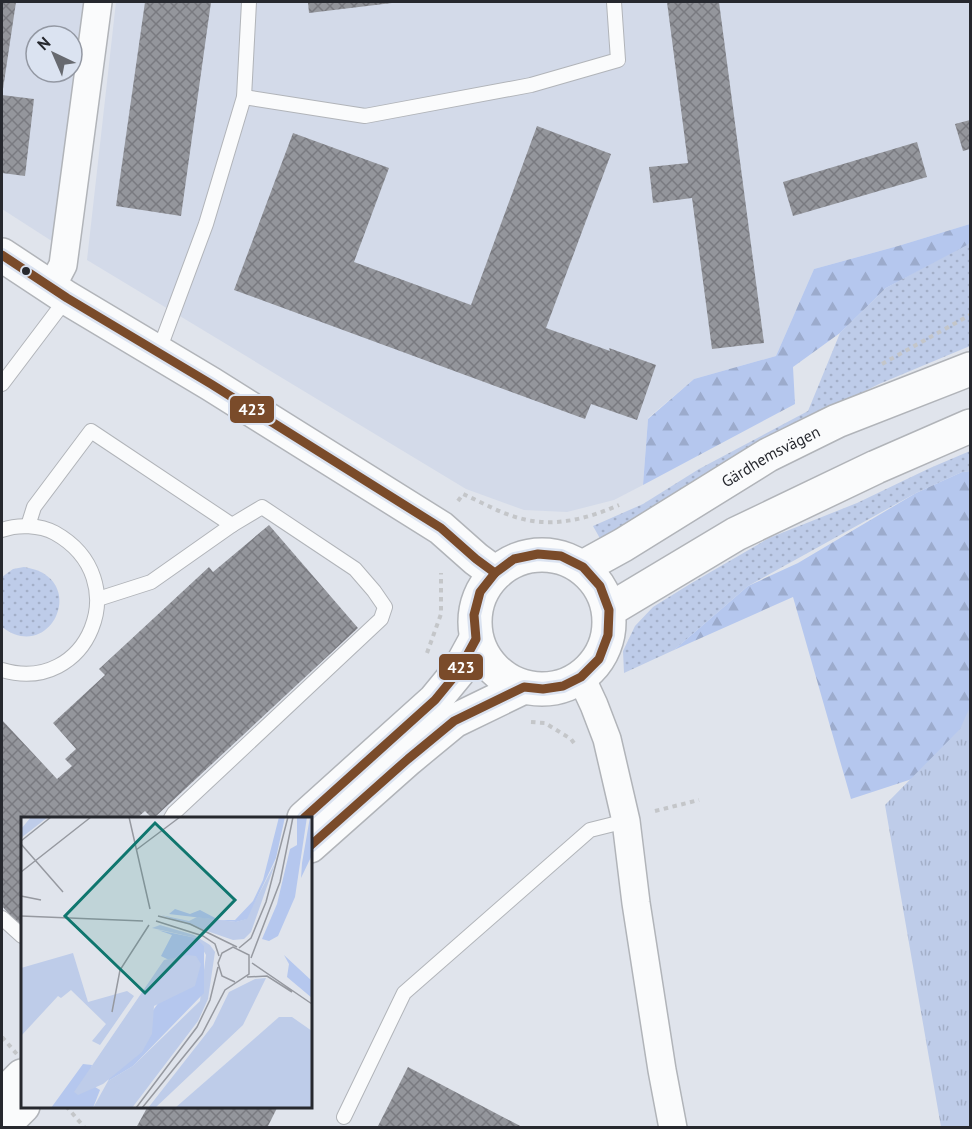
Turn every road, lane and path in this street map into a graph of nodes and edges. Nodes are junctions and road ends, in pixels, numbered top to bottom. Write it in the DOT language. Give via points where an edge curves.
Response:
graph roads {
  1 [pos="98,2"];
  2 [pos="249,2"];
  3 [pos="614,2"];
  4 [pos="244,97"];
  5 [pos="2,255"];
  6 [pos="59,293"];
  7 [pos="158,353"];
  8 [pos="970,369"];
  9 [pos="2,384"];
  10 [pos="970,426"];
  11 [pos="232,525"];
  12 [pos="28,526"];
  13 [pos="441,528"];
  14 [pos="2,530"];
  15 [pos="583,567"];
  16 [pos="495,573"];
  17 [pos="98,599"];
  18 [pos="609,610"];
  19 [pos="476,639"];
  20 [pos="427,654"];
  21 [pos="2,670"];
  22 [pos="581,677"];
  23 [pos="524,687"];
  24 [pos="526,722"];
  25 [pos="578,749"];
  26 [pos="699,800"];
  27 [pos="669,807"];
  28 [pos="173,817"];
  29 [pos="306,817"];
  30 [pos="626,820"];
  31 [pos="312,844"];
  32 [pos="2,918"];
  33 [pos="21,935"];
  34 [pos="2,1037"];
  35 [pos="21,1059"];
  36 [pos="21,1077"];
  37 [pos="2,1096"];
  38 [pos="22,1108"];
  39 [pos="67,1108"];
  40 [pos="344,1117"];
  41 [pos="2,1127"];
  42 [pos="85,1128"];
  43 [pos="673,1128"];
  1 -- 6 [label="street"];
  2 -- 4 [label="lane"];
  3 -- 4 [label="lane" via="618,60 531,85 365,116"];
  4 -- 7 [label="lane" via="206,224"];
  5 -- 6 [label="main road"];
  6 -- 7 [label="main road"];
  6 -- 9 [label="lane"];
  7 -- 13 [label="main road"];
  8 -- 15 [label="main road, Gärdhemsvägen" via="837,421 768,455"];
  10 -- 18 [label="main road" via="736,534"];
  11 -- 12 [label="lane" via="91,431 34,507"];
  11 -- 17 [label="lane" via="151,582"];
  11 -- 28 [label="lane" via="262,507 355,569 384,608 381,619"];
  12 -- 14 [label="lane"];
  12 -- 17 [label="lane" via="50,530 69,541 84,557 94,577"];
  13 -- 16 [label="main road"];
  13 -- 20 [label="path" via="441,614"];
  15 -- 16 [label="main road" via="561,556 538,554 514,559"];
  15 -- 18 [label="main road" via="600,586"];
  16 -- 19 [label="main road" via="480,592 474,615"];
  17 -- 21 [label="lane" via="94,624 82,646 63,663 40,673"];
  18 -- 22 [label="main road" via="608,635 599,659"];
  19 -- 23 [label="main road" via="485,660 502,677"];
  19 -- 29 [label="main road" via="458,672 435,700"];
  22 -- 23 [label="main road" via="553,688"];
  22 -- 30 [label="street" via="607,739"];
  23 -- 31 [label="main road" via="454,721"];
  24 -- 25 [label="path" via="545,723 571,739"];
  26 -- 27 [label="path"];
  30 -- 40 [label="lane" via="590,830 404,993"];
  30 -- 43 [label="street"];
  32 -- 33 [label="lane"];
  34 -- 35 [label="path, bridge"];
  36 -- 37 [label="main road"];
  38 -- 41 [label="main road"];
  39 -- 42 [label="path"];
}
